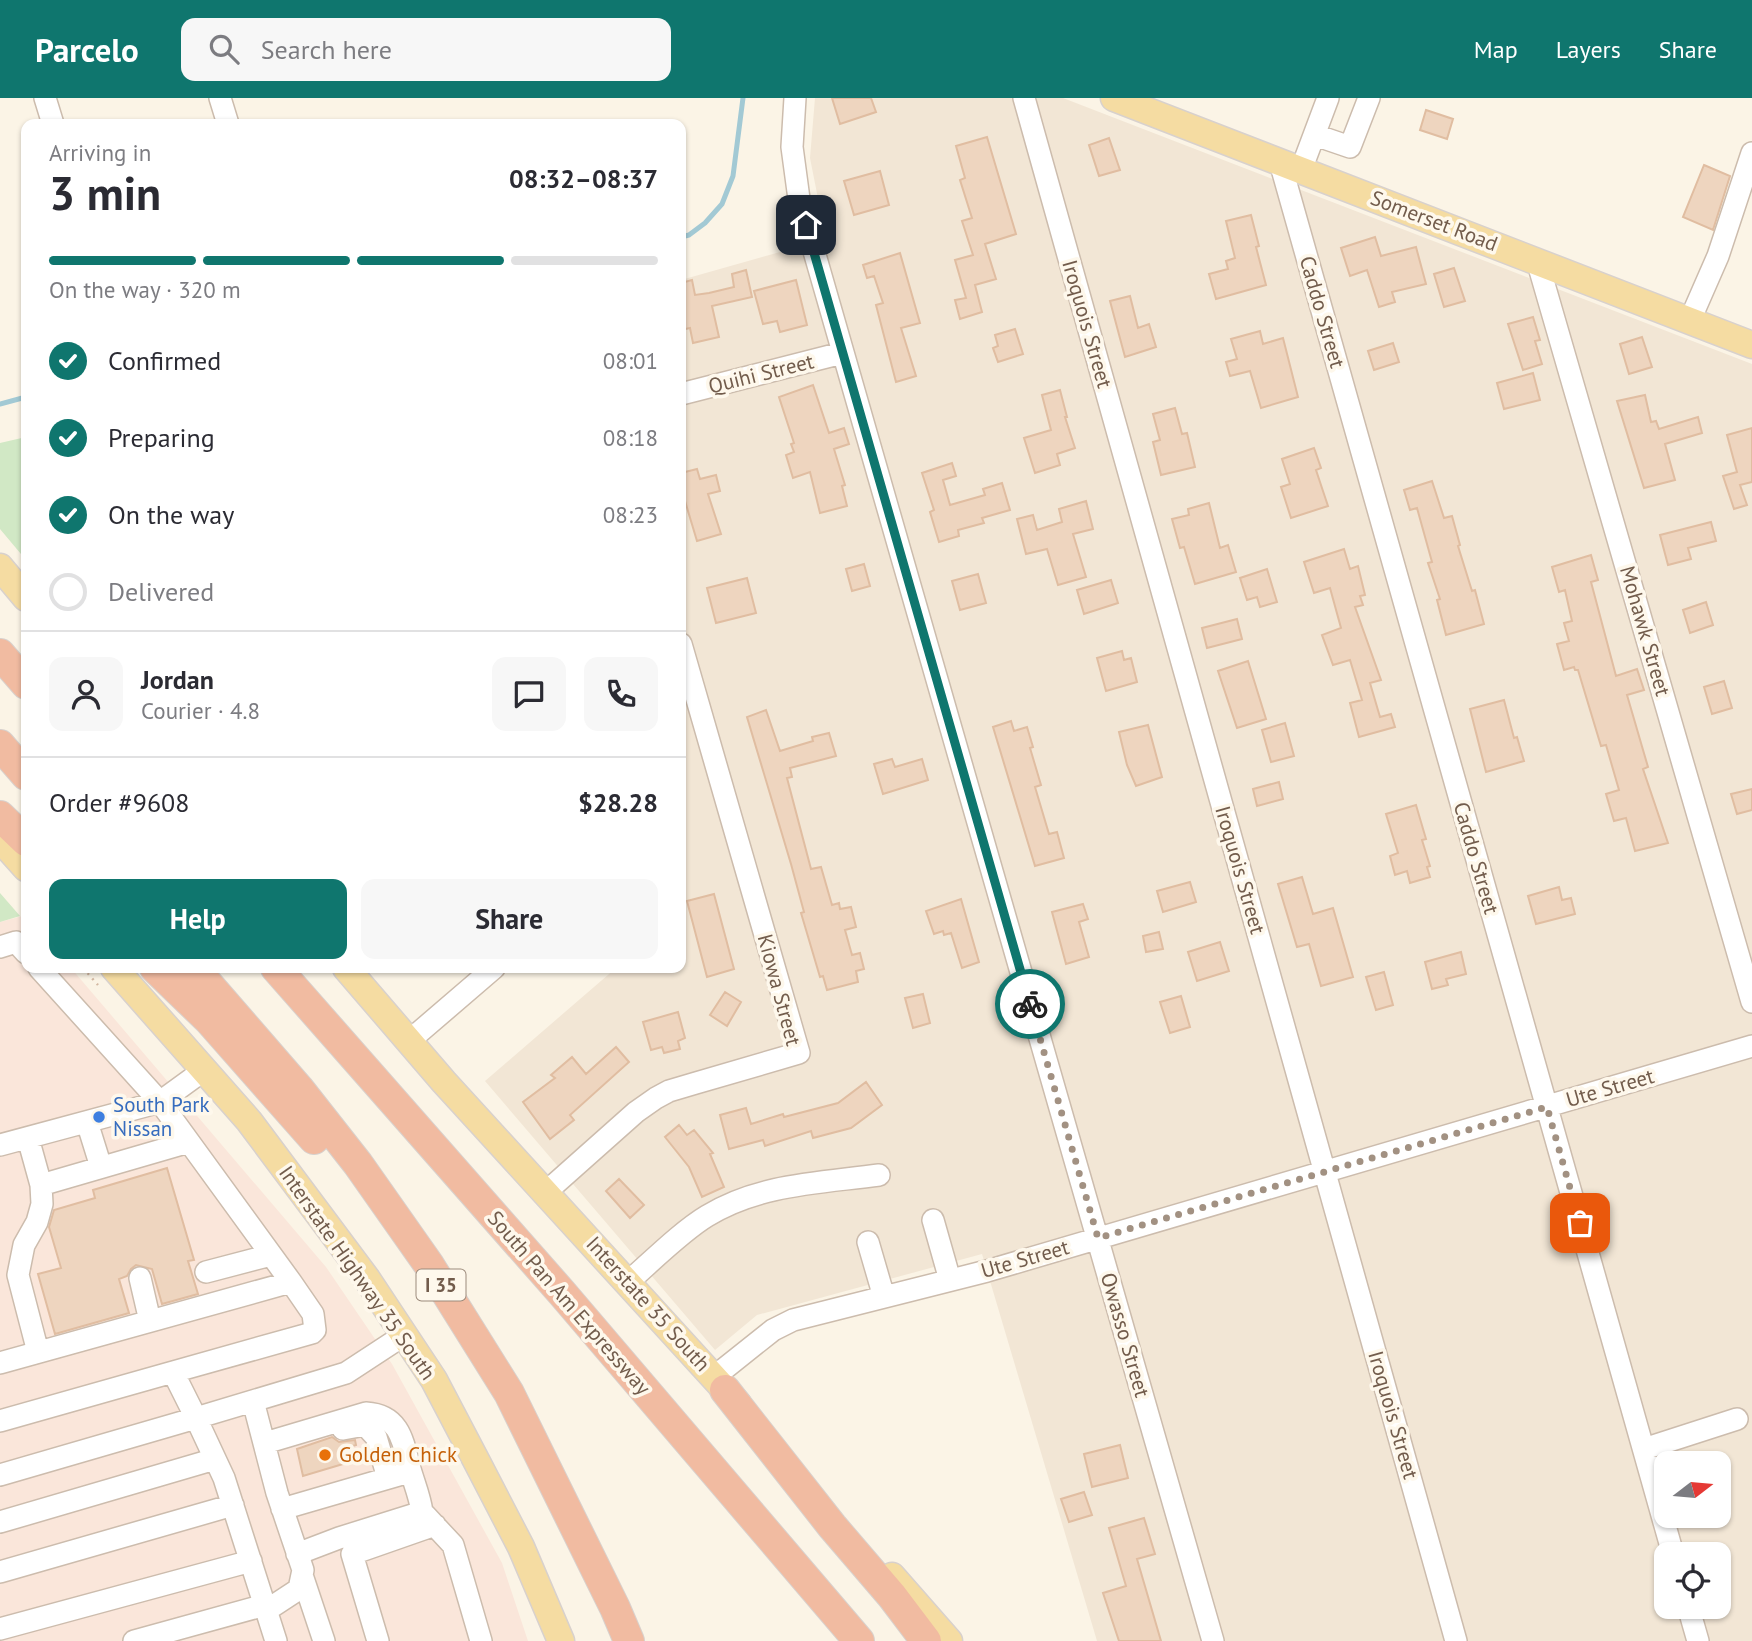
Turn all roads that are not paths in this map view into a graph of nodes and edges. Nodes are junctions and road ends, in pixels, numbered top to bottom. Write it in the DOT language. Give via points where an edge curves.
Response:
graph roads {
  1 [pos="45,98"];
  2 [pos="220,98"];
  3 [pos="795,98"];
  4 [pos="1024,98"];
  5 [pos="1114,98"];
  6 [pos="1328,98"];
  7 [pos="1369,98"];
  8 [pos="51,119"];
  9 [pos="226,119"];
  10 [pos="1315,135"];
  11 [pos="1752,153"];
  12 [pos="1291,166"];
  13 [pos="1537,260"];
  14 [pos="1690,320"];
  15 [pos="1752,345"];
  16 [pos="842,354"];
  17 [pos="686,393"];
  18 [pos="0,567"];
  19 [pos="21,592"];
  20 [pos="0,654"];
  21 [pos="686,661"];
  22 [pos="21,678"];
  23 [pos="0,745"];
  24 [pos="21,769"];
  25 [pos="0,816"];
  26 [pos="21,836"];
  27 [pos="0,839"];
  28 [pos="21,862"];
  29 [pos="0,947"];
  30 [pos="21,948"];
  31 [pos="44,973"];
  32 [pos="118,973"];
  33 [pos="160,973"];
  34 [pos="198,973"];
  35 [pos="280,973"];
  36 [pos="350,973"];
  37 [pos="488,973"];
  38 [pos="1752,1002"];
  39 [pos="409,1041"];
  40 [pos="1752,1046"];
  41 [pos="204,1070"];
  42 [pos="160,1102"];
  43 [pos="1547,1107"];
  44 [pos="87,1122"];
  45 [pos="28,1138"];
  46 [pos="189,1142"];
  47 [pos="0,1145"];
  48 [pos="101,1167"];
  49 [pos="1325,1172"];
  50 [pos="879,1175"];
  51 [pos="41,1185"];
  52 [pos="546,1192"];
  53 [pos="933,1220"];
  54 [pos="1098,1238"];
  55 [pos="868,1242"];
  56 [pos="271,1255"];
  57 [pos="206,1272"];
  58 [pos="140,1278"];
  59 [pos="950,1280"];
  60 [pos="291,1282"];
  61 [pos="628,1282"];
  62 [pos="884,1297"];
  63 [pos="150,1321"];
  64 [pos="404,1335"];
  65 [pos="38,1352"];
  66 [pos="0,1363"];
  67 [pos="173,1372"];
  68 [pos="720,1384"];
  69 [pos="509,1393"];
  70 [pos="253,1401"];
  71 [pos="196,1418"];
  72 [pos="1737,1419"];
  73 [pos="0,1421"];
  74 [pos="273,1441"];
  75 [pos="1644,1449"];
  76 [pos="215,1460"];
  77 [pos="410,1467"];
  78 [pos="0,1475"];
  79 [pos="388,1478"];
  80 [pos="233,1505"];
  81 [pos="282,1509"];
  82 [pos="428,1518"];
  83 [pos="0,1522"];
  84 [pos="1670,1542"];
  85 [pos="298,1554"];
  86 [pos="251,1561"];
  87 [pos="0,1572"];
  88 [pos="303,1578"];
  89 [pos="266,1608"];
  90 [pos="1692,1619"];
  91 [pos="0,1629"];
  92 [pos="134,1641"];
  93 [pos="276,1641"];
  94 [pos="324,1641"];
  95 [pos="378,1641"];
  96 [pos="481,1641"];
  97 [pos="561,1641"];
  98 [pos="629,1641"];
  99 [pos="859,1641"];
  100 [pos="926,1641"];
  101 [pos="949,1641"];
  102 [pos="1213,1641"];
  103 [pos="1457,1641"];
  104 [pos="1698,1641"];
  1 -- 8 [label="street"];
  2 -- 9 [label="street"];
  3 -- 16 [label="street, Owasso Street" via="794,173"];
  4 -- 49 [label="street, Iroquois Street"];
  5 -- 12 [label="main road, Somerset Road"];
  6 -- 10 [label="street"];
  7 -- 10 [label="street" via="1350,147"];
  10 -- 12 [label="street"];
  11 -- 14 [label="street" via="1718,256"];
  12 -- 13 [label="main road, Somerset Road"];
  12 -- 43 [label="street, Caddo Street"];
  13 -- 14 [label="main road, Somerset Road"];
  13 -- 38 [label="street, Mohawk Street"];
  14 -- 15 [label="main road, Somerset Road"];
  16 -- 17 [label="street, Quihi Street"];
  16 -- 54 [label="street, Owasso Street"];
  18 -- 19 [label="main road"];
  20 -- 22 [label="highway"];
  21 -- 52 [label="street, Kiowa Street" via="799,1054 669,1091 636,1112"];
  23 -- 24 [label="highway"];
  25 -- 26 [label="highway"];
  27 -- 28 [label="main road"];
  29 -- 30 [label="street" via="16,942"];
  31 -- 42 [label="street"];
  32 -- 41 [label="main road"];
  33 -- 69 [label="highway" via="301,1123"];
  34 -- 69 [label="highway, I 35" via="358,1164 429,1265"];
  35 -- 99 [label="highway, South Pan Am Expressway"];
  36 -- 39 [label="main road, Interstate 35 South"];
  37 -- 39 [label="street"];
  39 -- 52 [label="main road, Interstate 35 South"];
  40 -- 43 [label="street, Ute Street"];
  41 -- 42 [label="street"];
  41 -- 64 [label="main road, Interstate Highway 35 South" via="249,1122"];
  42 -- 44 [label="street"];
  42 -- 46 [label="street"];
  43 -- 49 [label="street, Ute Street"];
  43 -- 75 [label="street, Caddo Street"];
  44 -- 45 [label="street"];
  44 -- 48 [label="street"];
  45 -- 47 [label="street"];
  45 -- 51 [label="street"];
  46 -- 48 [label="street"];
  46 -- 56 [label="street"];
  48 -- 51 [label="street"];
  49 -- 54 [label="street, Ute Street"];
  49 -- 103 [label="street, Iroquois Street"];
  50 -- 61 [label="street" via="769,1189 729,1204 704,1217"];
  51 -- 65 [label="street" via="42,1205 24,1245 18,1275"];
  52 -- 61 [label="main road, Interstate 35 South"];
  53 -- 59 [label="street"];
  54 -- 59 [label="street, Ute Street"];
  54 -- 102 [label="street, Owasso Street"];
  55 -- 62 [label="street"];
  56 -- 57 [label="street"];
  56 -- 60 [label="street"];
  58 -- 63 [label="street"];
  59 -- 62 [label="street, Ute Street"];
  60 -- 63 [label="street"];
  60 -- 67 [label="street" via="313,1314 312,1333"];
  61 -- 68 [label="main road, Interstate 35 South"];
  62 -- 68 [label="street, Ute Street" via="793,1320 773,1330"];
  63 -- 65 [label="street"];
  64 -- 70 [label="street" via="346,1373"];
  64 -- 97 [label="main road, Interstate Highway 35 South" via="521,1547"];
  65 -- 66 [label="street"];
  67 -- 71 [label="street"];
  67 -- 73 [label="street"];
  68 -- 100 [label="highway"];
  68 -- 101 [label="main road, Interstate 35 South"];
  69 -- 98 [label="highway, I 35"];
  70 -- 71 [label="street"];
  70 -- 74 [label="street"];
  71 -- 76 [label="street"];
  71 -- 78 [label="street"];
  72 -- 75 [label="street"];
  74 -- 77 [label="street" via="352,1416 378,1414 401,1434"];
  74 -- 79 [label="street" via="365,1425 376,1437"];
  74 -- 81 [label="street"];
  75 -- 84 [label="street, Caddo Street"];
  76 -- 80 [label="street"];
  76 -- 83 [label="street"];
  77 -- 79 [label="street"];
  77 -- 82 [label="street"];
  79 -- 81 [label="street"];
  80 -- 86 [label="street"];
  80 -- 87 [label="street"];
  81 -- 85 [label="street"];
  82 -- 85 [label="street" via="339,1538"];
  82 -- 95 [label="street" via="352,1554"];
  82 -- 96 [label="street" via="453,1545"];
  85 -- 88 [label="street"];
  86 -- 89 [label="street"];
  86 -- 91 [label="street"];
  88 -- 89 [label="street" via="290,1596"];
  88 -- 94 [label="street"];
  89 -- 92 [label="street"];
  89 -- 93 [label="street"];
  90 -- 104 [label="street"];
}
